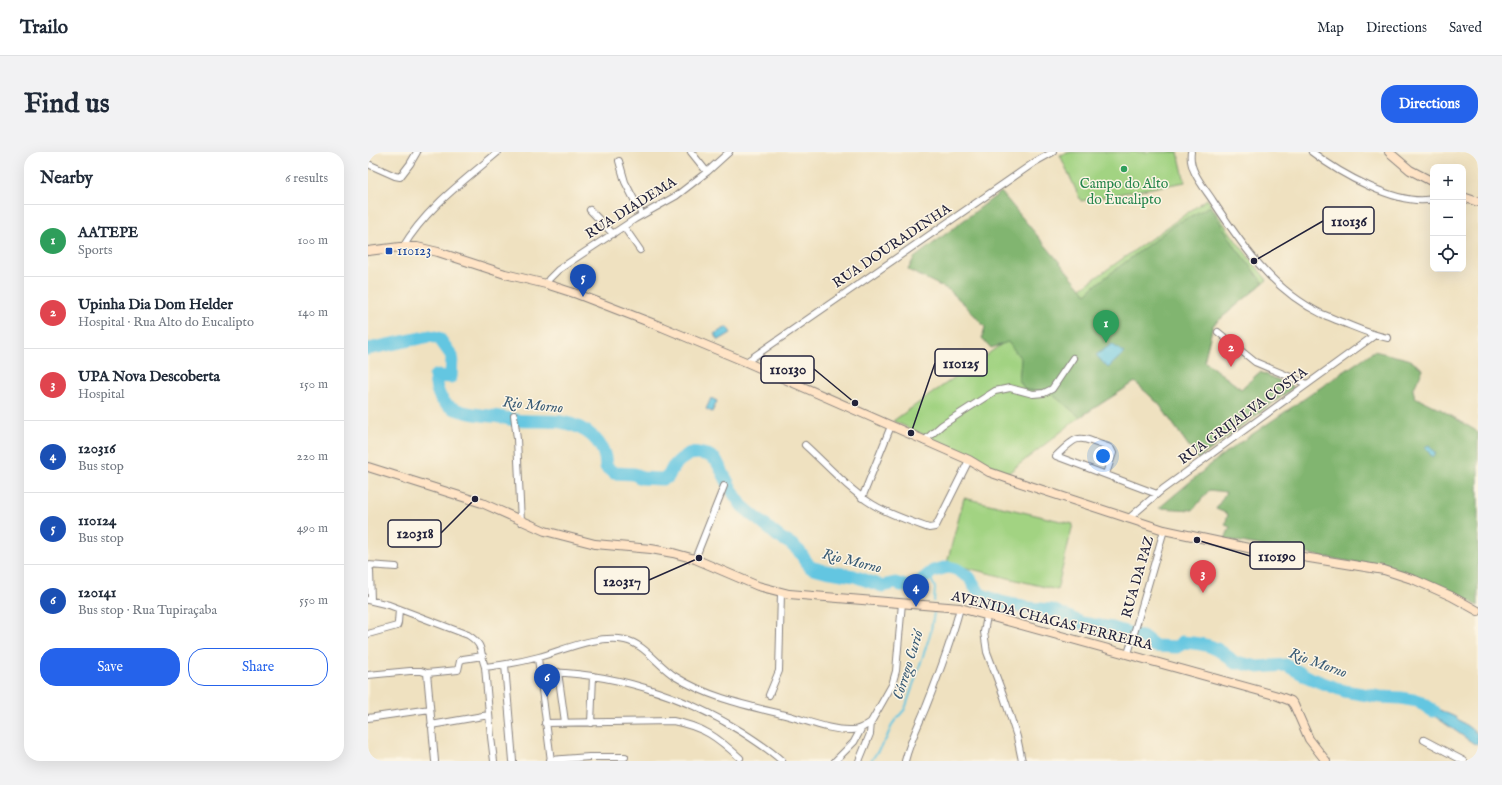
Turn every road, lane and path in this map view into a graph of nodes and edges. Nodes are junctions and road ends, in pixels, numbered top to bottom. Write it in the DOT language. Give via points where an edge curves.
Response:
graph roads {
  1 [pos="417,152"];
  2 [pos="498,152"];
  3 [pos="691,152"];
  4 [pos="729,152"];
  5 [pos="1053,152"];
  6 [pos="1191,152"];
  7 [pos="1312,152"];
  8 [pos="1389,152"];
  9 [pos="619,161"];
  10 [pos="368,164"];
  11 [pos="707,172"];
  12 [pos="1430,180"];
  13 [pos="1466,198"];
  14 [pos="1430,200"];
  15 [pos="1478,202"];
  16 [pos="590,210"];
  17 [pos="642,215"];
  18 [pos="624,227"];
  19 [pos="613,234"];
  20 [pos="403,247"];
  21 [pos="640,250"];
  22 [pos="368,251"];
  23 [pos="546,284"];
  24 [pos="1218,332"];
  25 [pos="1375,336"];
  26 [pos="1388,338"];
  27 [pos="1073,358"];
  28 [pos="746,362"];
  29 [pos="1307,384"];
  30 [pos="514,415"];
  31 [pos="891,426"];
  32 [pos="924,441"];
  33 [pos="805,445"];
  34 [pos="969,460"];
  35 [pos="368,467"];
  36 [pos="1106,474"];
  37 [pos="724,486"];
  38 [pos="1158,494"];
  39 [pos="862,498"];
  40 [pos="1128,519"];
  41 [pos="521,522"];
  42 [pos="1164,530"];
  43 [pos="696,558"];
  44 [pos="368,565"];
  45 [pos="396,567"];
  46 [pos="781,593"];
  47 [pos="370,600"];
  48 [pos="902,602"];
  49 [pos="960,608"];
  50 [pos="399,609"];
  51 [pos="1478,611"];
  52 [pos="987,616"];
  53 [pos="368,634"];
  54 [pos="1129,651"];
  55 [pos="483,656"];
  56 [pos="538,658"];
  57 [pos="505,665"];
  58 [pos="485,667"];
  59 [pos="539,672"];
  60 [pos="558,672"];
  61 [pos="427,673"];
  62 [pos="368,675"];
  63 [pos="593,676"];
  64 [pos="769,695"];
  65 [pos="430,709"];
  66 [pos="489,715"];
  67 [pos="368,718"];
  68 [pos="565,722"];
  69 [pos="871,722"];
  70 [pos="545,723"];
  71 [pos="591,723"];
  72 [pos="431,724"];
  73 [pos="861,729"];
  74 [pos="1424,740"];
  75 [pos="625,757"];
  76 [pos="740,758"];
  77 [pos="435,761"];
  78 [pos="494,761"];
  79 [pos="513,761"];
  80 [pos="550,761"];
  81 [pos="782,761"];
  82 [pos="835,761"];
  83 [pos="859,761"];
  84 [pos="905,761"];
  85 [pos="1022,761"];
  86 [pos="1326,761"];
  87 [pos="1464,761"];
  1 -- 10 [label="street" via="400,177"];
  2 -- 20 [label="street" via="430,212"];
  3 -- 11 [label="street"];
  4 -- 11 [label="street, RUA DIADEMA"];
  5 -- 28 [label="street, RUA DOURADINHA" via="1034,162"];
  6 -- 25 [label="street" via="1193,169 1233,233 1267,274 1321,313"];
  7 -- 14 [label="street" via="1345,174 1385,192 1408,199"];
  8 -- 12 [label="main road" via="1410,170"];
  9 -- 17 [label="street" via="625,182"];
  11 -- 17 [label="street, RUA DIADEMA" via="676,196"];
  13 -- 15 [label="main road"];
  16 -- 19 [label="street"];
  17 -- 18 [label="street, RUA DIADEMA"];
  18 -- 19 [label="street, RUA DIADEMA"];
  18 -- 21 [label="street"];
  19 -- 23 [label="street, RUA DIADEMA" via="558,270"];
  20 -- 22 [label="main road"];
  20 -- 23 [label="main road" via="438,252"];
  23 -- 28 [label="main road" via="662,327"];
  24 -- 29 [label="street" via="1255,362"];
  25 -- 26 [label="street"];
  25 -- 29 [label="street, RUA GRIJALVA COSTA"];
  27 -- 32 [label="street" via="1052,389 1033,394 1010,388 995,391 942,425"];
  28 -- 31 [label="main road"];
  29 -- 38 [label="street, RUA GRIJALVA COSTA"];
  30 -- 41 [label="street"];
  31 -- 32 [label="main road"];
  31 -- 39 [label="street"];
  32 -- 34 [label="main road"];
  33 -- 39 [label="street"];
  34 -- 39 [label="street" via="935,527 930,528 916,523 874,506"];
  34 -- 40 [label="main road" via="990,472"];
  35 -- 41 [label="main road, AVENIDA CHAGAS FERREIRA" via="482,503"];
  36 -- 36 [label="street" via="1085,467 1056,456 1075,439 1081,438 1108,447 1113,453"];
  36 -- 38 [label="street"];
  37 -- 43 [label="street"];
  38 -- 40 [label="street, RUA GRIJALVA COSTA"];
  40 -- 42 [label="main road"];
  41 -- 43 [label="main road, AVENIDA CHAGAS FERREIRA" via="596,544 651,548"];
  42 -- 51 [label="main road" via="1253,549 1384,570 1415,580"];
  42 -- 54 [label="street, RUA DA PAZ"];
  43 -- 46 [label="main road, AVENIDA CHAGAS FERREIRA" via="758,586"];
  44 -- 45 [label="street"];
  44 -- 47 [label="street"];
  46 -- 48 [label="main road, AVENIDA CHAGAS FERREIRA"];
  46 -- 64 [label="street" via="779,671"];
  47 -- 50 [label="street"];
  48 -- 49 [label="main road, AVENIDA CHAGAS FERREIRA"];
  48 -- 69 [label="street" via="896,672 892,685"];
  49 -- 52 [label="main road, AVENIDA CHAGAS FERREIRA"];
  49 -- 84 [label="street" via="949,648 911,740"];
  50 -- 53 [label="street" via="397,626"];
  50 -- 55 [label="street" via="468,635 479,644"];
  52 -- 54 [label="main road, AVENIDA CHAGAS FERREIRA"];
  52 -- 85 [label="street" via="984,632 987,652 1004,696"];
  54 -- 86 [label="main road, AVENIDA CHAGAS FERREIRA" via="1290,701 1299,713 1309,739"];
  55 -- 58 [label="street"];
  55 -- 61 [label="street" via="463,659 458,670"];
  56 -- 57 [label="street"];
  56 -- 59 [label="street"];
  56 -- 73 [label="street" via="598,640 624,640 636,644 676,678 737,704 833,729"];
  57 -- 58 [label="street"];
  57 -- 79 [label="street"];
  58 -- 66 [label="street"];
  59 -- 60 [label="street"];
  59 -- 70 [label="street"];
  60 -- 63 [label="street"];
  60 -- 68 [label="street"];
  61 -- 62 [label="street" via="416,670"];
  61 -- 65 [label="street"];
  63 -- 71 [label="street"];
  63 -- 81 [label="street" via="644,687 677,699 726,722"];
  65 -- 67 [label="street"];
  65 -- 72 [label="street"];
  66 -- 72 [label="street"];
  66 -- 78 [label="street"];
  68 -- 70 [label="street"];
  68 -- 71 [label="street"];
  69 -- 73 [label="street"];
  69 -- 83 [label="street" via="870,734"];
  70 -- 80 [label="street"];
  71 -- 76 [label="street" via="673,720 690,724 721,740"];
  72 -- 77 [label="street"];
  73 -- 82 [label="street" via="854,742"];
  74 -- 87 [label="street"];
  75 -- 80 [label="street"];
}
